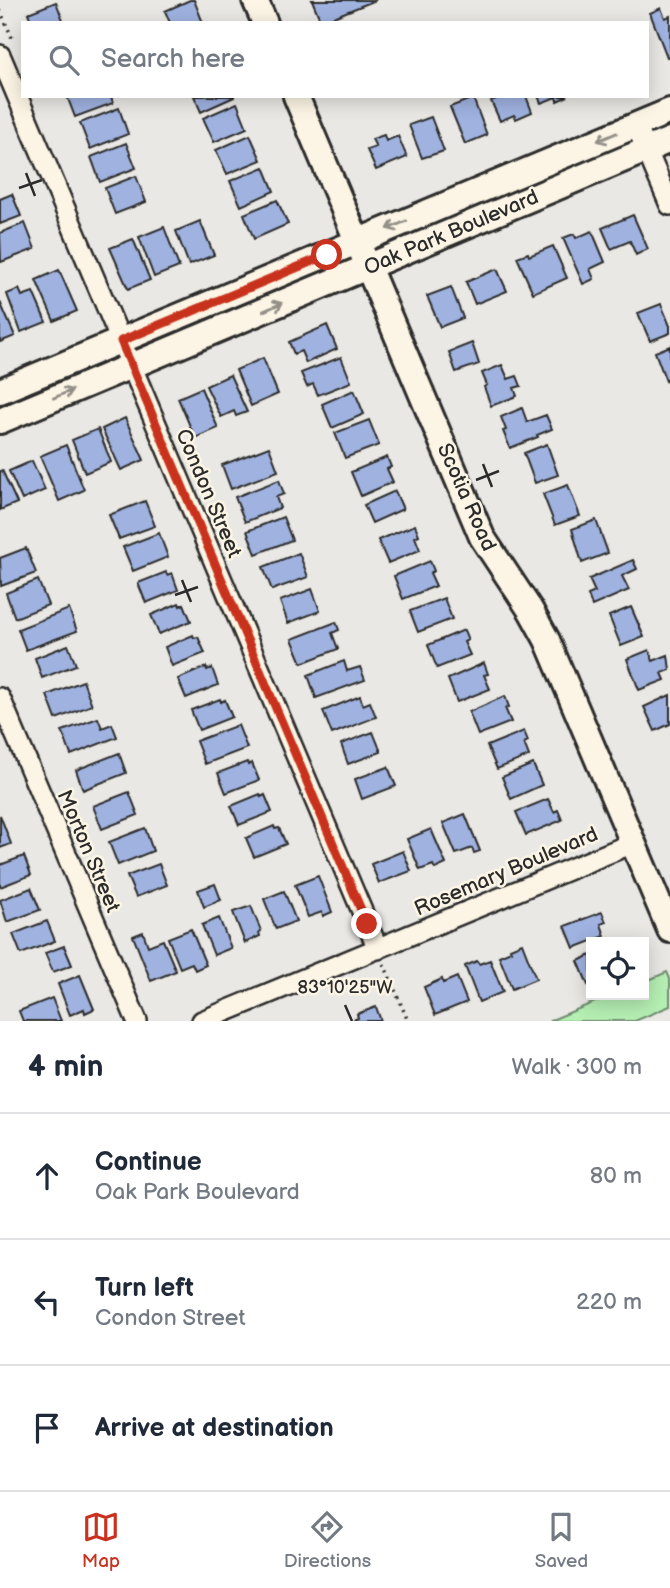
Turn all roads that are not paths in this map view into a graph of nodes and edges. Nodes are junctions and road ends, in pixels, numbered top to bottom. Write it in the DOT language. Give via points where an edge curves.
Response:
graph roads {
  1 [pos="255,0"];
  2 [pos="264,21"];
  3 [pos="7,49"];
  4 [pos="21,85"];
  5 [pos="26,98"];
  6 [pos="297,98"];
  7 [pos="670,111"];
  8 [pos="636,125"];
  9 [pos="670,140"];
  10 [pos="646,150"];
  11 [pos="670,205"];
  12 [pos="357,242"];
  13 [pos="368,267"];
  14 [pos="121,341"];
  15 [pos="131,366"];
  16 [pos="0,391"];
  17 [pos="0,421"];
  18 [pos="0,698"];
  19 [pos="633,843"];
  20 [pos="670,930"];
  21 [pos="380,954"];
  22 [pos="137,1021"];
  23 [pos="202,1021"];
  1 -- 2 [label="street"];
  3 -- 4 [label="street, Condon Street"];
  5 -- 14 [label="street, Condon Street"];
  6 -- 12 [label="street, Scotia Road"];
  7 -- 8 [label="street, Oak Park Boulevard"];
  8 -- 10 [label="street"];
  8 -- 12 [label="street, Oak Park Boulevard, one-way"];
  9 -- 10 [label="street, Oak Park Boulevard"];
  10 -- 11 [label="street"];
  10 -- 13 [label="street, Oak Park Boulevard"];
  12 -- 13 [label="street, Scotia Road"];
  12 -- 14 [label="street, Oak Park Boulevard"];
  15 -- 13 [label="street, Oak Park Boulevard, one-way"];
  13 -- 19 [label="street, Scotia Road" via="482,537 547,640"];
  14 -- 15 [label="street, Condon Street"];
  14 -- 16 [label="street, Oak Park Boulevard"];
  17 -- 15 [label="street, Oak Park Boulevard, one-way"];
  15 -- 21 [label="street, Condon Street"];
  18 -- 22 [label="street, Morton Street"];
  19 -- 20 [label="street, Scotia Road"];
  19 -- 21 [label="street, Rosemary Boulevard"];
  21 -- 23 [label="street, Rosemary Boulevard"];
}
